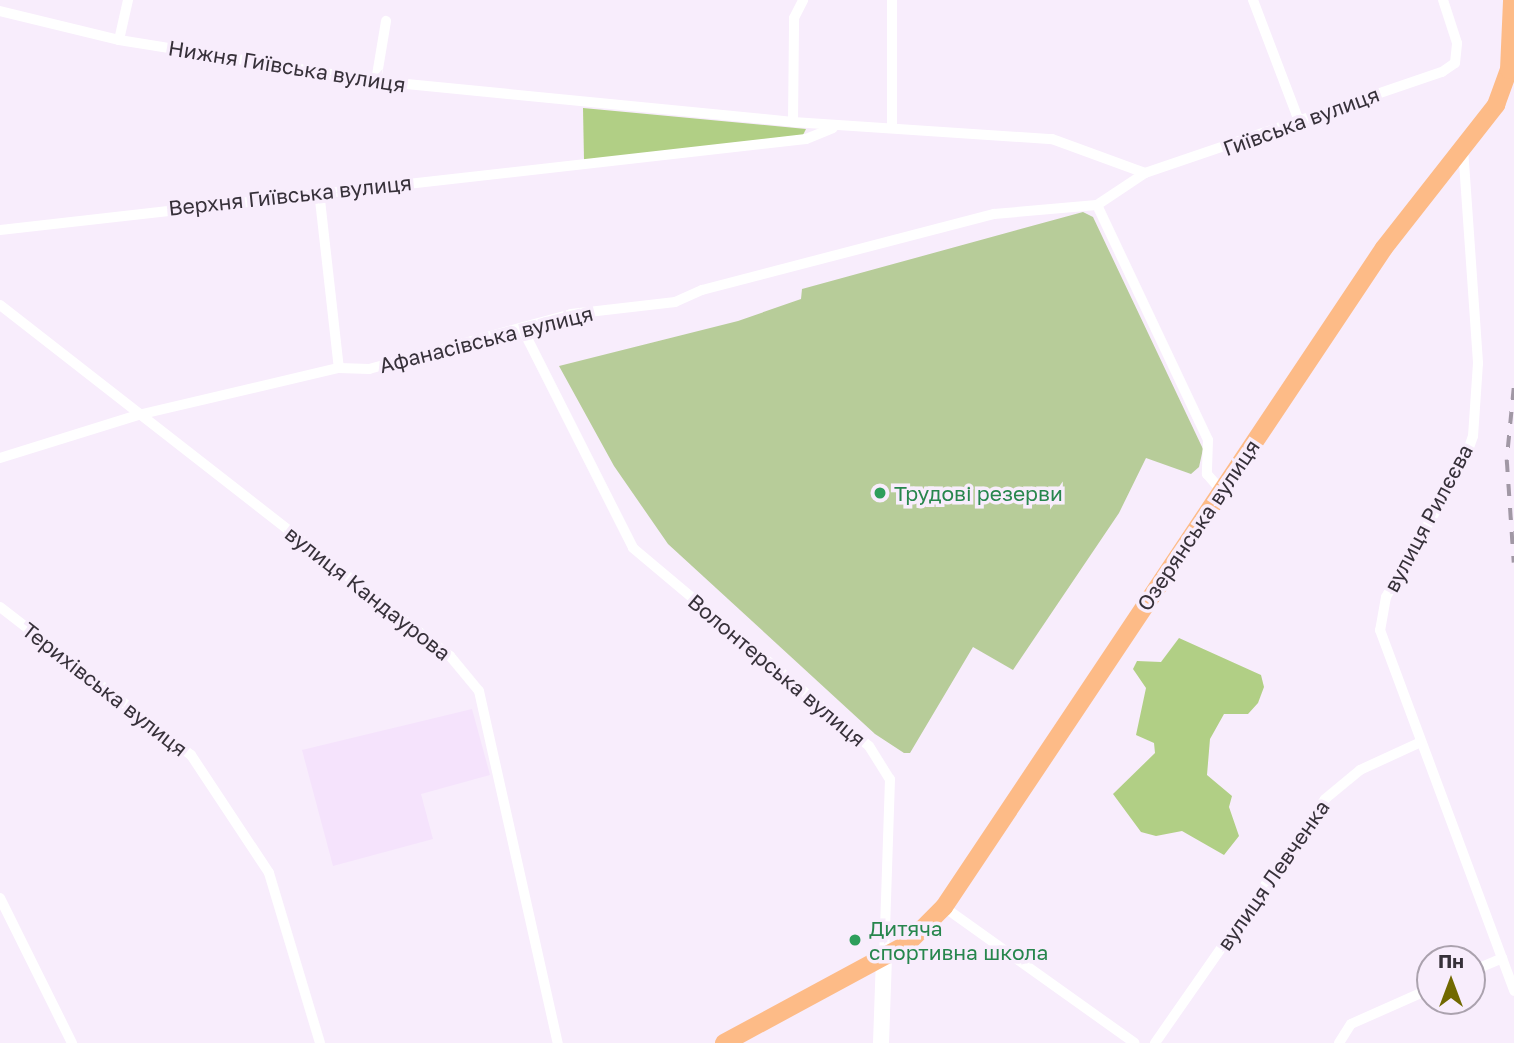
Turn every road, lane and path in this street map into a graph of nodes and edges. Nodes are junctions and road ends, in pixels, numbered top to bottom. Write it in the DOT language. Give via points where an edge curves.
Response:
graph roads {
  1 [pos="128,0"];
  2 [pos="803,0"];
  3 [pos="892,0"];
  4 [pos="1252,0"];
  5 [pos="1443,0"];
  6 [pos="1512,0"];
  7 [pos="0,11"];
  8 [pos="386,21"];
  9 [pos="119,40"];
  10 [pos="376,81"];
  11 [pos="1299,121"];
  12 [pos="793,122"];
  13 [pos="837,126"];
  14 [pos="892,127"];
  15 [pos="1463,148"];
  16 [pos="1145,173"];
  17 [pos="319,191"];
  18 [pos="1097,205"];
  19 [pos="0,230"];
  20 [pos="0,305"];
  21 [pos="522,328"];
  22 [pos="340,368"];
  23 [pos="138,415"];
  24 [pos="0,458"];
  25 [pos="1221,490"];
  26 [pos="0,607"];
  27 [pos="1421,742"];
  28 [pos="0,898"];
  29 [pos="944,907"];
  30 [pos="884,957"];
  31 [pos="1502,958"];
  32 [pos="1486,965"];
  33 [pos="1514,991"];
  34 [pos="1416,995"];
  35 [pos="747,1037"];
  36 [pos="72,1043"];
  37 [pos="320,1043"];
  38 [pos="558,1043"];
  39 [pos="724,1043"];
  40 [pos="881,1043"];
  41 [pos="1135,1043"];
  42 [pos="1155,1043"];
  43 [pos="1339,1043"];
  1 -- 9 [label="street"];
  2 -- 12 [label="street" via="794,18"];
  3 -- 14 [label="street"];
  4 -- 11 [label="street"];
  5 -- 11 [label="street, Гиївська вулиця" via="1457,43 1455,63 1442,72"];
  6 -- 15 [label="main road, Озерянська вулиця" via="1511,56 1504,88"];
  7 -- 9 [label="street, Нижня Гиївська вулиця"];
  8 -- 10 [label="street"];
  9 -- 10 [label="street, Нижня Гиївська вулиця"];
  10 -- 12 [label="street, Нижня Гиївська вулиця"];
  11 -- 16 [label="street, Гиївська вулиця"];
  12 -- 13 [label="street"];
  13 -- 14 [label="street"];
  13 -- 17 [label="street, Верхня Гиївська вулиця" via="806,139"];
  14 -- 16 [label="street" via="1052,139"];
  15 -- 25 [label="main road, Озерянська вулиця" via="1384,248"];
  15 -- 27 [label="street, вулиця Рилєєва" via="1478,363 1473,436 1464,462 1380,613 1380,630"];
  16 -- 18 [label="street, Гиївська вулиця"];
  17 -- 19 [label="street, Верхня Гиївська вулиця"];
  17 -- 22 [label="street"];
  18 -- 21 [label="street, Афанасівська вулиця" via="994,214 702,290 675,302 571,314"];
  18 -- 25 [label="street" via="1208,440 1208,474"];
  20 -- 23 [label="street, вулиця Кандаурова"];
  21 -- 22 [label="street, Афанасівська вулиця" via="486,334 369,369"];
  21 -- 30 [label="street, Волонтерська вулиця" via="633,548 869,747 890,779"];
  22 -- 23 [label="street, Афанасівська вулиця"];
  23 -- 24 [label="street, Афанасівська вулиця"];
  23 -- 38 [label="street, вулиця Кандаурова" via="450,656 479,691"];
  25 -- 29 [label="main road, Озерянська вулиця"];
  26 -- 37 [label="street, Терихівська вулиця" via="191,755 269,873"];
  27 -- 31 [label="street, вулиця Рилєєва"];
  27 -- 42 [label="street, вулиця Левченка" via="1360,770 1325,799"];
  28 -- 36 [label="street"];
  29 -- 30 [label="main road, Озерянська вулиця" via="917,938"];
  29 -- 41 [label="street"];
  30 -- 35 [label="main road"];
  30 -- 40 [label="main road"];
  31 -- 32 [label="street"];
  31 -- 33 [label="street, вулиця Рилєєва"];
  34 -- 43 [label="street" via="1351,1024"];
  35 -- 39 [label="main road"];
}
